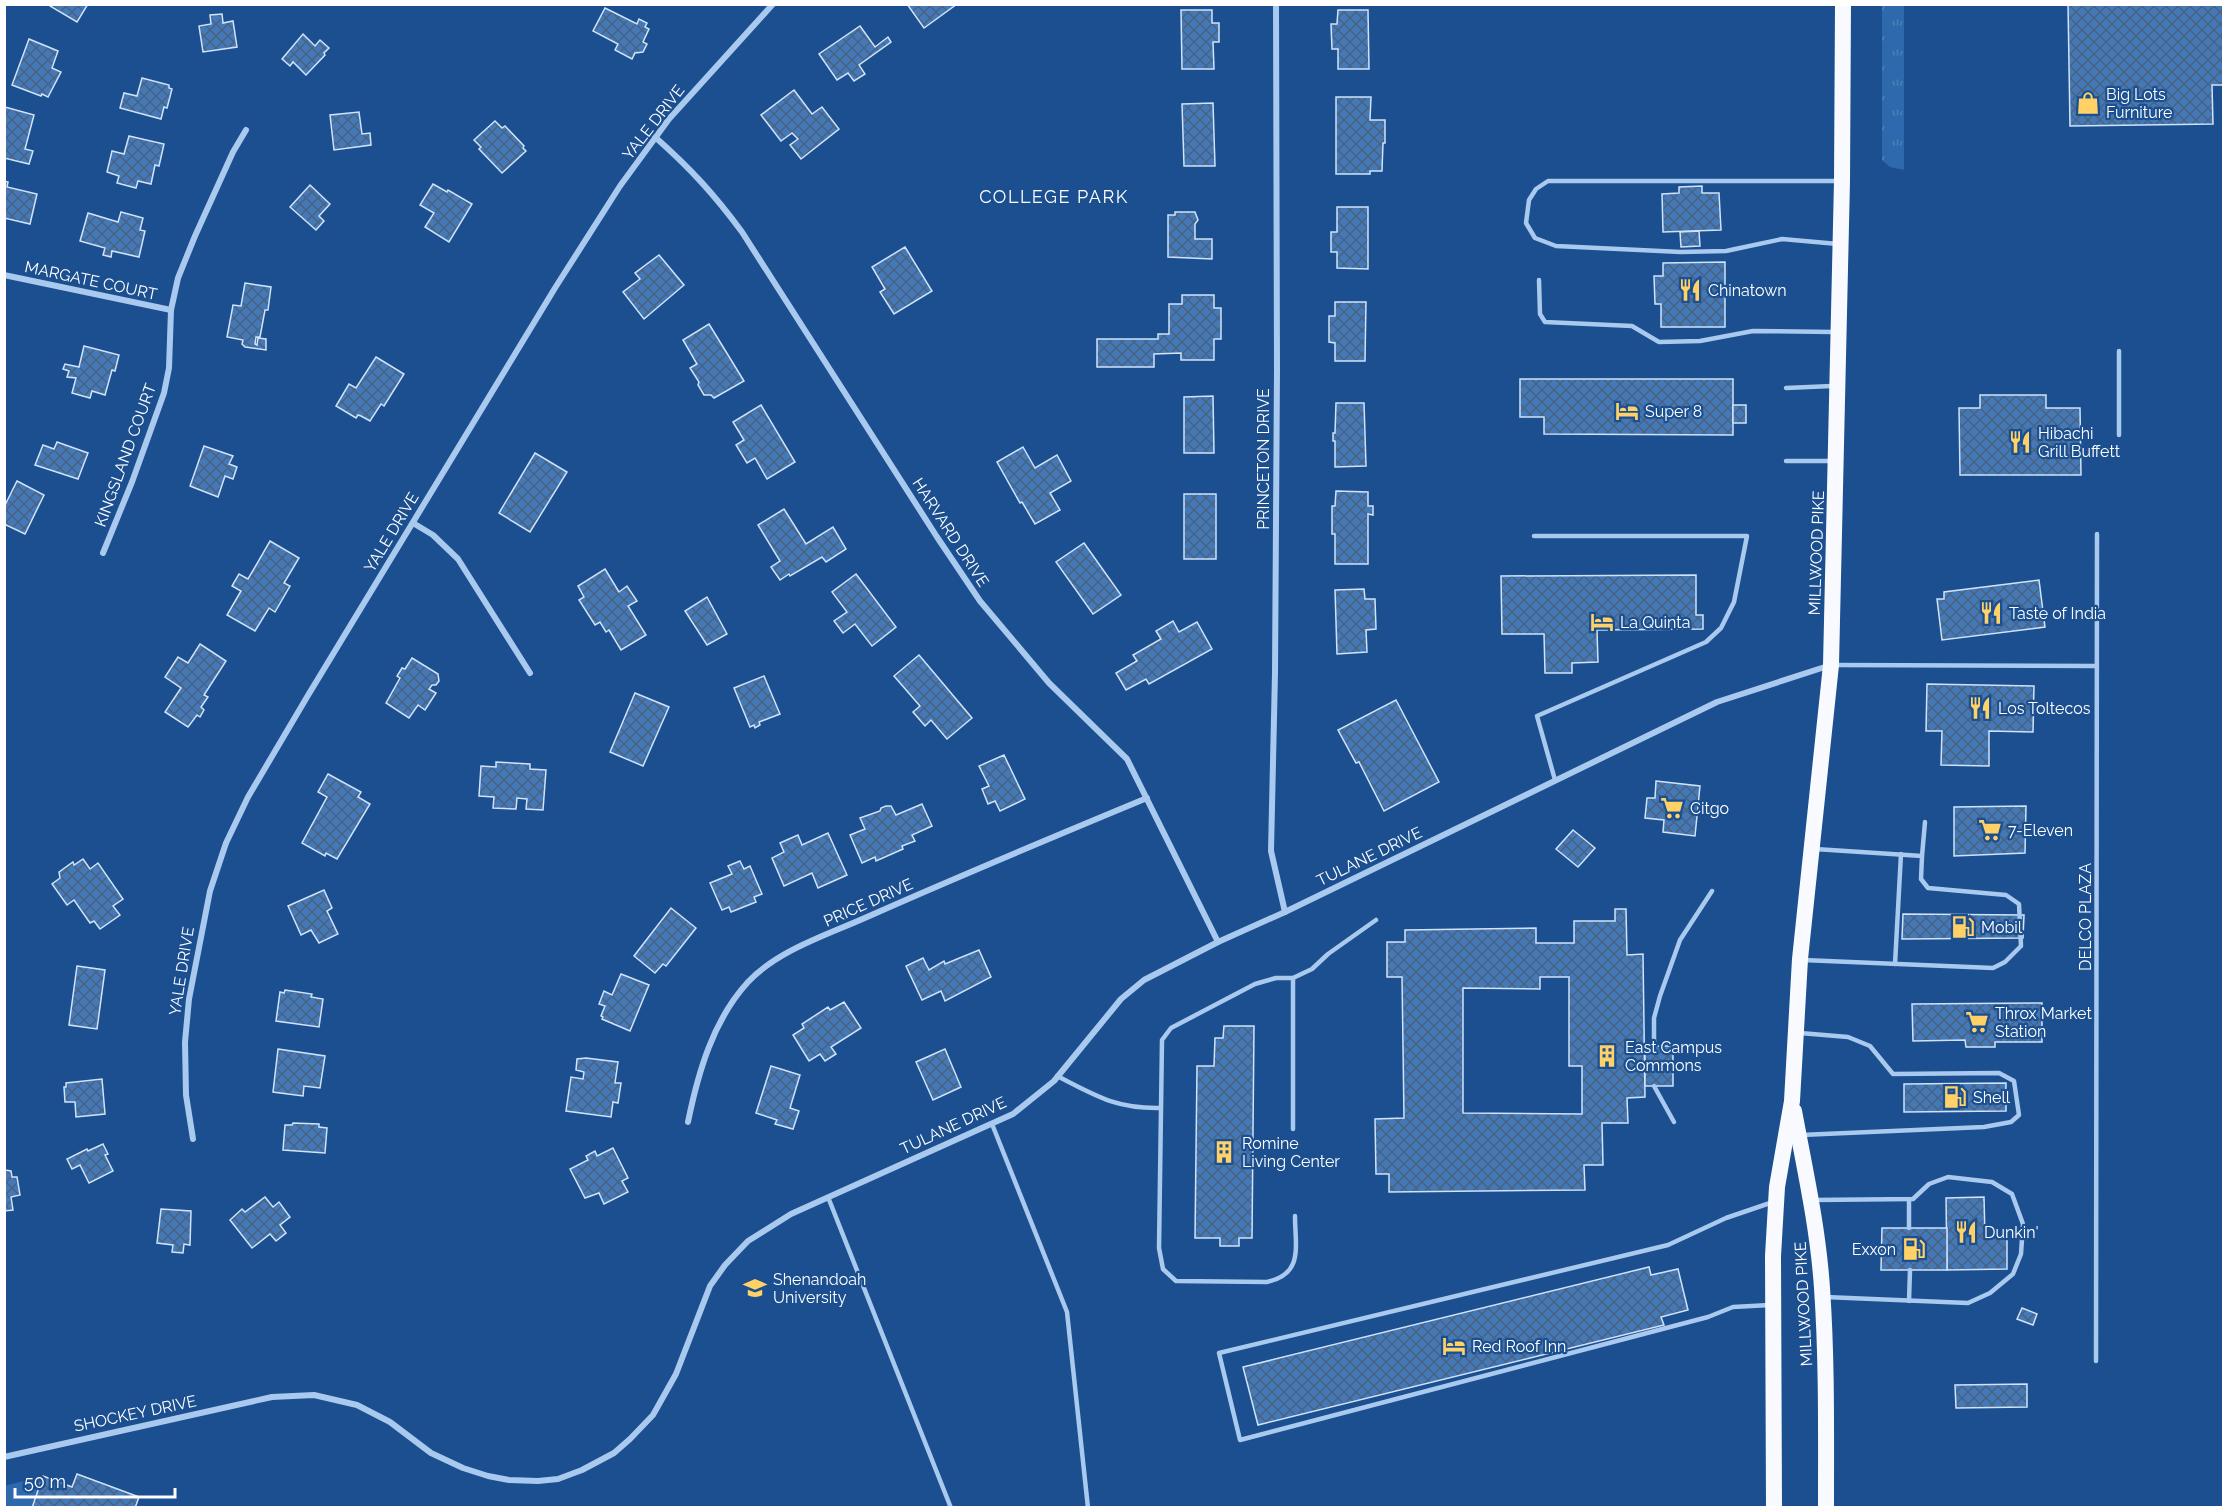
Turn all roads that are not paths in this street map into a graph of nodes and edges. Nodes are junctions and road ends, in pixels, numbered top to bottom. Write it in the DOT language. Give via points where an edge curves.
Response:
graph roads {
  1 [pos="773,4"];
  2 [pos="1276,4"];
  3 [pos="1843,4"];
  4 [pos="246,130"];
  5 [pos="655,137"];
  6 [pos="1842,181"];
  7 [pos="1841,244"];
  8 [pos="4,275"];
  9 [pos="1539,280"];
  10 [pos="171,310"];
  11 [pos="1839,332"];
  12 [pos="2119,351"];
  13 [pos="1838,386"];
  14 [pos="1786,388"];
  15 [pos="2119,435"];
  16 [pos="1786,461"];
  17 [pos="1837,461"];
  18 [pos="413,523"];
  19 [pos="2097,534"];
  20 [pos="1534,536"];
  21 [pos="103,553"];
  22 [pos="1831,665"];
  23 [pos="2097,666"];
  24 [pos="530,673"];
  25 [pos="1555,780"];
  26 [pos="1147,798"];
  27 [pos="1925,822"];
  28 [pos="1813,849"];
  29 [pos="1901,854"];
  30 [pos="1922,856"];
  31 [pos="1712,891"];
  32 [pos="1285,912"];
  33 [pos="1376,920"];
  34 [pos="1218,942"];
  35 [pos="1800,959"];
  36 [pos="1895,964"];
  37 [pos="1293,978"];
  38 [pos="1796,1033"];
  39 [pos="1653,1046"];
  40 [pos="1058,1076"];
  41 [pos="1654,1086"];
  42 [pos="1792,1101"];
  43 [pos="1161,1108"];
  44 [pos="688,1122"];
  45 [pos="1674,1122"];
  46 [pos="992,1124"];
  47 [pos="1293,1129"];
  48 [pos="1798,1135"];
  49 [pos="193,1139"];
  50 [pos="828,1197"];
  51 [pos="1909,1199"];
  52 [pos="1811,1200"];
  53 [pos="1776,1201"];
  54 [pos="1294,1216"];
  55 [pos="1909,1228"];
  56 [pos="1910,1270"];
  57 [pos="1822,1297"];
  58 [pos="1909,1301"];
  59 [pos="1773,1305"];
  60 [pos="2096,1361"];
  61 [pos="272,1397"];
  62 [pos="4,1457"];
  63 [pos="951,1508"];
  64 [pos="1088,1508"];
  65 [pos="1774,1508"];
  66 [pos="1826,1508"];
  1 -- 5 [label="street, YALE DRIVE"];
  2 -- 32 [label="street, PRINCETON DRIVE" via="1277,382 1271,851"];
  3 -- 6 [label="highway, MILLWOOD PIKE"];
  4 -- 10 [label="street, KINGSLAND COURT" via="195,236 178,278"];
  5 -- 18 [label="street, YALE DRIVE" via="555,288"];
  5 -- 26 [label="street, HARVARD DRIVE" via="692,170 742,232 980,601 1049,683 1127,759"];
  6 -- 7 [label="highway, MILLWOOD PIKE"];
  6 -- 7 [label="lane" via="1548,181 1529,200 1526,223 1535,238 1556,246 1681,252 1726,251 1782,239"];
  7 -- 11 [label="highway, MILLWOOD PIKE"];
  8 -- 10 [label="street, MARGATE COURT"];
  9 -- 11 [label="lane" via="1540,314 1545,322 1632,326 1659,342 1700,341 1753,331"];
  10 -- 21 [label="street, KINGSLAND COURT" via="164,393"];
  11 -- 13 [label="highway, MILLWOOD PIKE"];
  12 -- 15 [label="lane"];
  13 -- 14 [label="lane"];
  13 -- 17 [label="highway, MILLWOOD PIKE"];
  16 -- 17 [label="lane"];
  17 -- 22 [label="highway, MILLWOOD PIKE"];
  18 -- 24 [label="street" via="433,535 458,559"];
  18 -- 49 [label="street, YALE DRIVE" via="248,797 226,843 203,917 189,999 186,1095"];
  19 -- 23 [label="lane, DELCO PLAZA"];
  20 -- 25 [label="lane" via="1747,536 1734,602 1721,628 1706,642 1538,716"];
  22 -- 23 [label="lane"];
  22 -- 25 [label="street, TULANE DRIVE" via="1717,702"];
  22 -- 28 [label="highway, MILLWOOD PIKE"];
  23 -- 60 [label="lane, DELCO PLAZA"];
  25 -- 32 [label="street, TULANE DRIVE"];
  26 -- 34 [label="street, HARVARD DRIVE"];
  26 -- 44 [label="street, PRICE DRIVE" via="922,893 771,963 749,980 732,1002 704,1059"];
  27 -- 30 [label="lane"];
  28 -- 29 [label="lane"];
  28 -- 35 [label="highway, MILLWOOD PIKE"];
  29 -- 30 [label="lane"];
  29 -- 36 [label="lane"];
  30 -- 36 [label="lane" via="1921,879 1928,888 2006,895 2019,904 2021,946 1993,968"];
  31 -- 39 [label="lane" via="1680,940 1654,1018"];
  32 -- 34 [label="street, TULANE DRIVE"];
  33 -- 37 [label="lane" via="1312,969"];
  34 -- 40 [label="street, TULANE DRIVE" via="1144,980 1121,999"];
  35 -- 36 [label="lane"];
  35 -- 38 [label="highway, MILLWOOD PIKE"];
  37 -- 43 [label="lane" via="1255,984 1171,1028 1162,1040"];
  37 -- 47 [label="lane"];
  38 -- 42 [label="highway, MILLWOOD PIKE"];
  38 -- 48 [label="lane" via="1848,1037 1870,1046 1893,1074 1999,1073 2014,1081 2019,1114 2011,1122 1984,1127"];
  40 -- 43 [label="lane" via="1106,1101 1137,1108"];
  40 -- 46 [label="street, TULANE DRIVE" via="1013,1114"];
  41 -- 45 [label="lane"];
  42 -- 48 [label="highway, MILLWOOD PIKE"];
  42 -- 53 [label="highway, MILLWOOD PIKE"];
  43 -- 54 [label="lane" via="1159,1248 1163,1269 1176,1281 1279,1280 1295,1262"];
  46 -- 50 [label="street, TULANE DRIVE"];
  46 -- 64 [label="lane" via="1067,1312"];
  48 -- 52 [label="highway, MILLWOOD PIKE"];
  50 -- 61 [label="street, TULANE DRIVE" via="748,1240 710,1286 676,1374 653,1415 614,1453 558,1479 509,1480 488,1476 431,1454 390,1422 357,1405 314,1395"];
  50 -- 63 [label="lane"];
  51 -- 52 [label="lane"];
  51 -- 55 [label="lane"];
  51 -- 58 [label="lane" via="1929,1184 1948,1177 1992,1182 2012,1194 2023,1224 2021,1254 2013,1274 1990,1293 1968,1303"];
  52 -- 57 [label="highway, MILLWOOD PIKE"];
  53 -- 59 [label="highway, MILLWOOD PIKE"];
  53 -- 59 [label="lane" via="1726,1218 1668,1245 1219,1353 1240,1440 1733,1307"];
  56 -- 58 [label="lane"];
  57 -- 58 [label="lane"];
  57 -- 66 [label="highway, MILLWOOD PIKE"];
  59 -- 65 [label="highway, MILLWOOD PIKE"];
  61 -- 62 [label="street, SHOCKEY DRIVE"];
}
